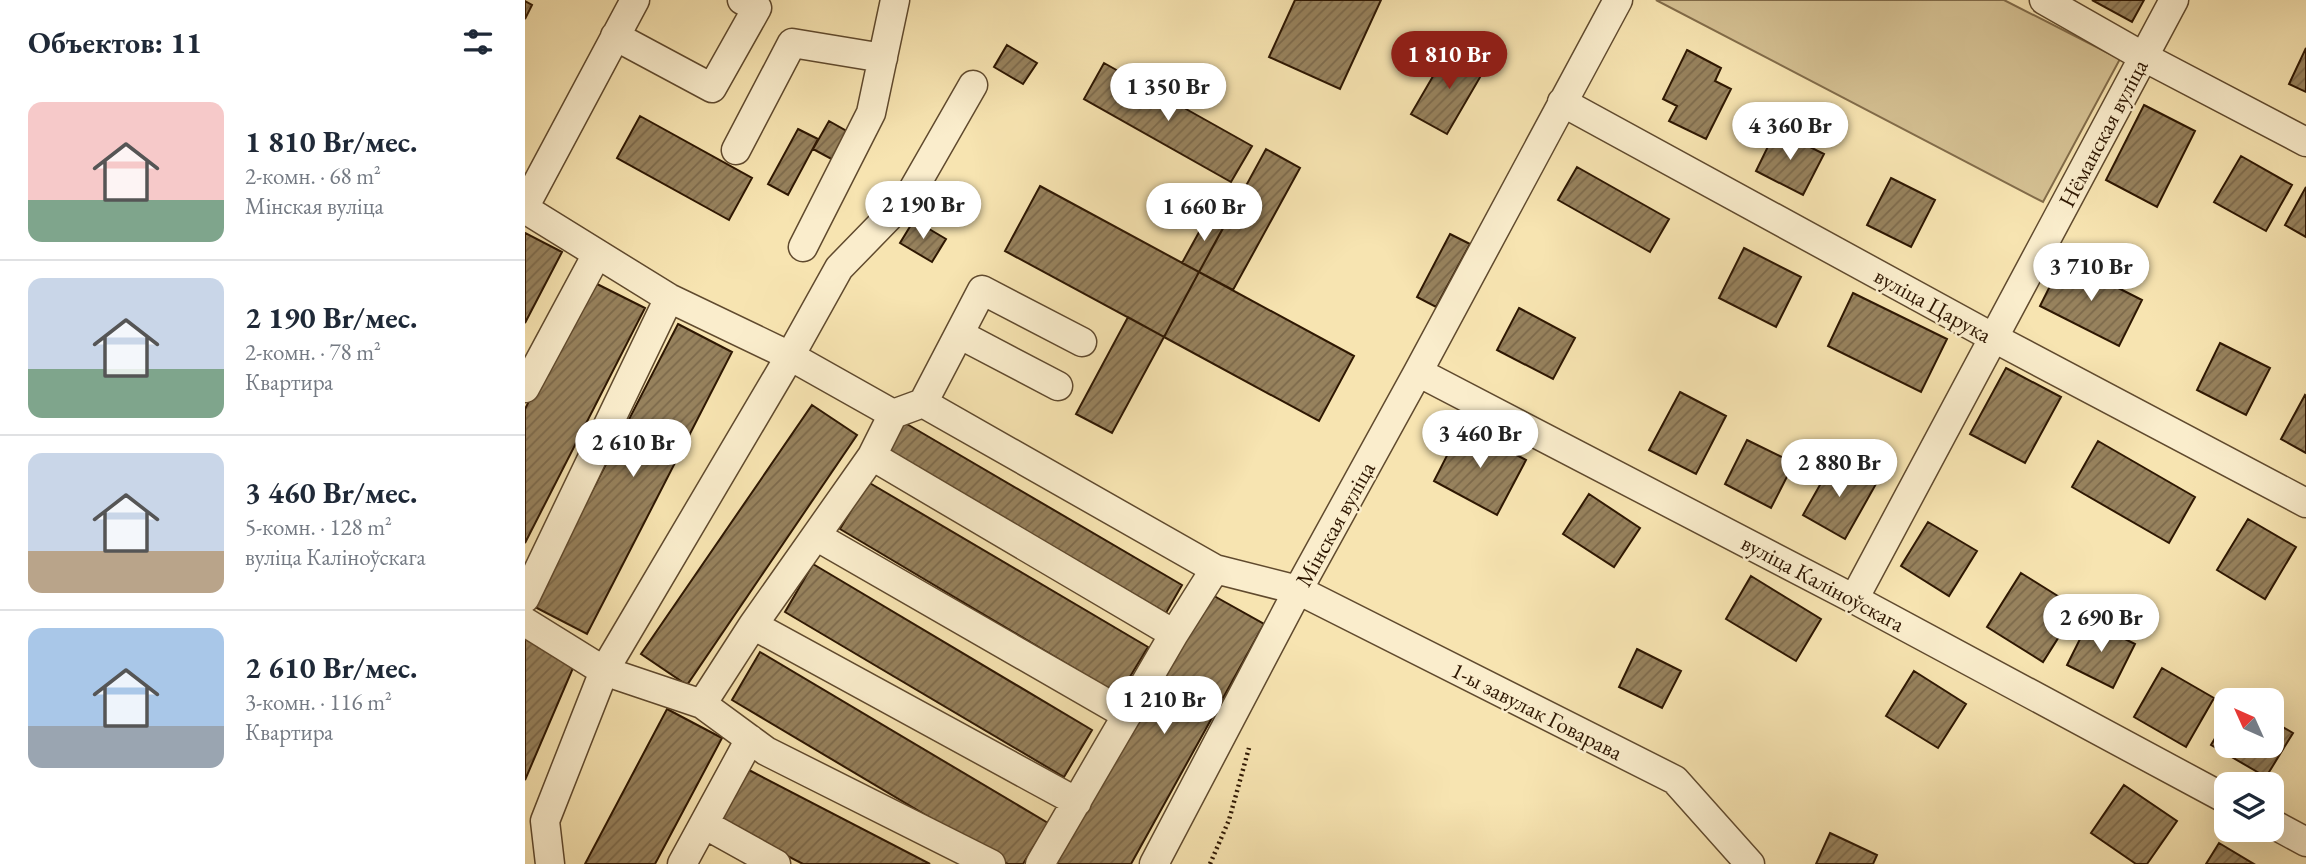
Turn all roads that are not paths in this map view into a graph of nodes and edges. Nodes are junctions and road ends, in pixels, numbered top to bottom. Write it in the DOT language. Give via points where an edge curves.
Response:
graph roads {
  1 [pos="635,0"];
  2 [pos="742,0"];
  3 [pos="895,0"];
  4 [pos="1618,0"];
  5 [pos="2043,0"];
  6 [pos="2174,0"];
  7 [pos="615,36"];
  8 [pos="2144,57"];
  9 [pos="883,58"];
  10 [pos="973,85"];
  11 [pos="1562,102"];
  12 [pos="2306,142"];
  13 [pos="736,150"];
  14 [pos="525,208"];
  15 [pos="803,247"];
  16 [pos="597,254"];
  17 [pos="669,298"];
  18 [pos="959,334"];
  19 [pos="1994,338"];
  20 [pos="1081,342"];
  21 [pos="790,356"];
  22 [pos="1418,372"];
  23 [pos="1058,387"];
  24 [pos="525,388"];
  25 [pos="922,403"];
  26 [pos="893,414"];
  27 [pos="872,456"];
  28 [pos="2306,503"];
  29 [pos="816,536"];
  30 [pos="1215,569"];
  31 [pos="1298,590"];
  32 [pos="525,598"];
  33 [pos="1854,599"];
  34 [pos="525,622"];
  35 [pos="753,625"];
  36 [pos="1174,635"];
  37 [pos="604,671"];
  38 [pos="702,704"];
  39 [pos="1127,715"];
  40 [pos="750,739"];
  41 [pos="2214,793"];
  42 [pos="1077,802"];
  43 [pos="704,824"];
  44 [pos="2284,830"];
  45 [pos="2306,842"];
  46 [pos="550,864"];
  47 [pos="682,864"];
  48 [pos="776,864"];
  49 [pos="991,864"];
  50 [pos="1040,864"];
  51 [pos="1154,864"];
  52 [pos="1751,864"];
  1 -- 7 [label="street"];
  2 -- 7 [label="street" via="757,8 712,89"];
  3 -- 9 [label="street"];
  4 -- 11 [label="street, Мінская вуліца"];
  5 -- 8 [label="street"];
  6 -- 8 [label="street, Нёманская вуліца"];
  7 -- 14 [label="street"];
  8 -- 12 [label="street"];
  8 -- 19 [label="street, Нёманская вуліца"];
  9 -- 13 [label="street" via="792,43"];
  9 -- 15 [label="street" via="871,113"];
  10 -- 21 [label="street" via="910,195 839,268"];
  11 -- 19 [label="street, вуліца Царука"];
  11 -- 22 [label="street, Мінская вуліца"];
  14 -- 16 [label="street"];
  16 -- 17 [label="street"];
  16 -- 24 [label="street"];
  17 -- 21 [label="street"];
  17 -- 32 [label="street"];
  18 -- 20 [label="street" via="982,290"];
  18 -- 23 [label="street"];
  18 -- 25 [label="street"];
  19 -- 28 [label="street, вуліца Царука"];
  19 -- 33 [label="street, Нёманская вуліца"];
  21 -- 26 [label="street"];
  21 -- 37 [label="street"];
  22 -- 31 [label="street, Мінская вуліца"];
  22 -- 33 [label="street, вуліца Каліноўскага"];
  25 -- 26 [label="street"];
  25 -- 30 [label="street, 1-ы завулак Говарава"];
  26 -- 27 [label="street"];
  27 -- 29 [label="street"];
  27 -- 36 [label="street"];
  29 -- 35 [label="street"];
  29 -- 39 [label="street"];
  30 -- 31 [label="street, 1-ы завулак Говарава"];
  30 -- 36 [label="street"];
  31 -- 51 [label="street, Мінская вуліца"];
  31 -- 52 [label="street, 1-ы завулак Говарава" via="1675,780"];
  33 -- 41 [label="street, вуліца Каліноўскага"];
  34 -- 37 [label="street"];
  35 -- 38 [label="street"];
  35 -- 42 [label="street"];
  36 -- 39 [label="street"];
  37 -- 38 [label="street"];
  37 -- 46 [label="street" via="545,821"];
  38 -- 40 [label="street"];
  39 -- 42 [label="street"];
  40 -- 43 [label="street"];
  40 -- 49 [label="street"];
  42 -- 50 [label="street"];
  43 -- 47 [label="street"];
  43 -- 48 [label="street"];
  44 -- 45 [label="street"];
}
